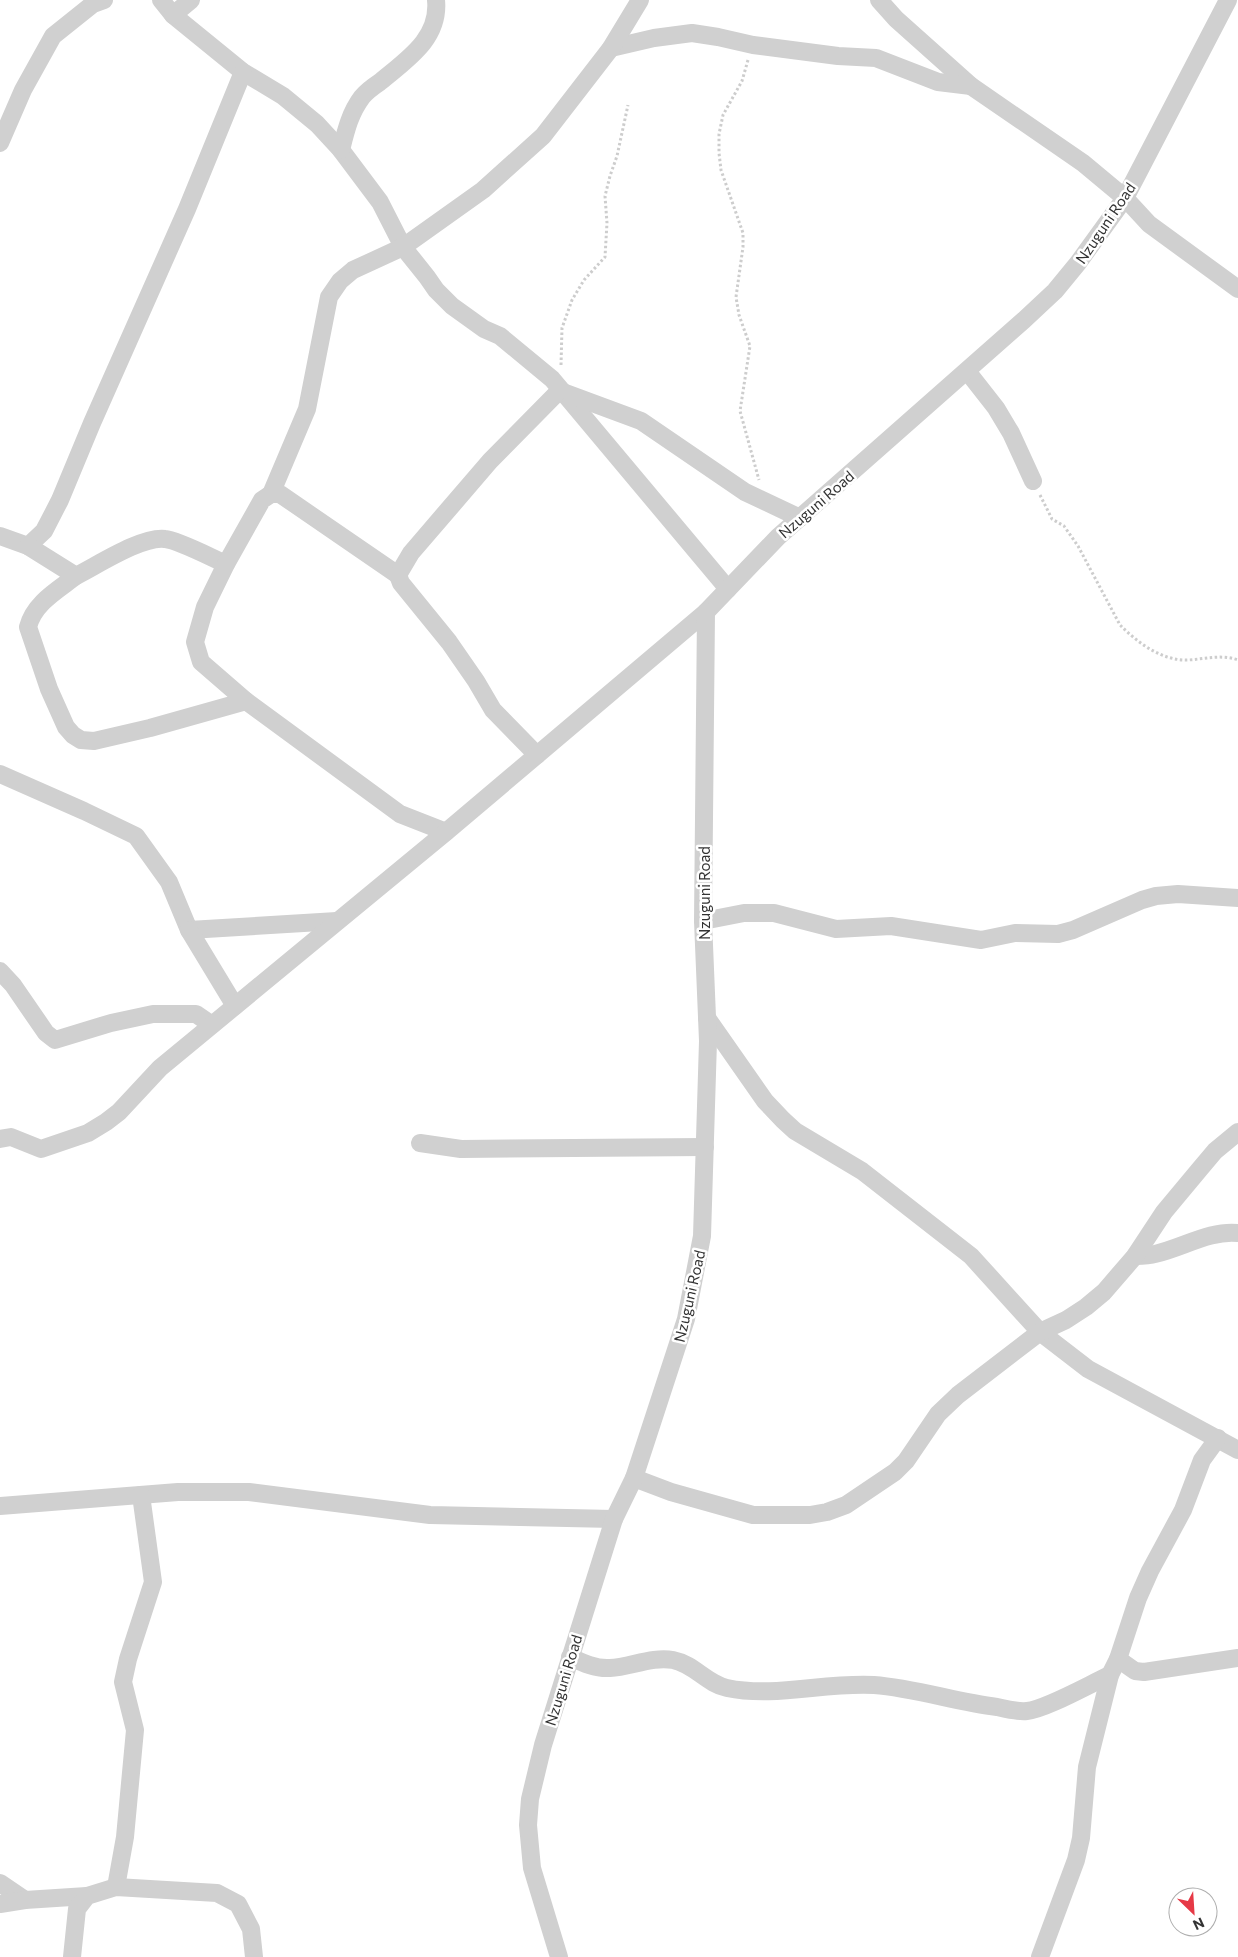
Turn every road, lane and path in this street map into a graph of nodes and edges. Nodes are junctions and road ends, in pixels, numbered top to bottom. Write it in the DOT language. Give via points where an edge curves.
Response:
graph roads {
  1 [pos="104,0"];
  2 [pos="161,0"];
  3 [pos="191,0"];
  4 [pos="436,0"];
  5 [pos="640,0"];
  6 [pos="879,0"];
  7 [pos="1228,0"];
  8 [pos="173,15"];
  9 [pos="753,46"];
  10 [pos="611,48"];
  11 [pos="243,72"];
  12 [pos="971,86"];
  13 [pos="628,105"];
  14 [pos="0,143"];
  15 [pos="341,150"];
  16 [pos="1125,198"];
  17 [pos="403,247"];
  18 [pos="1238,289"];
  19 [pos="967,371"];
  20 [pos="560,390"];
  21 [pos="1033,481"];
  22 [pos="271,494"];
  23 [pos="766,502"];
  24 [pos="800,518"];
  25 [pos="0,536"];
  26 [pos="28,546"];
  27 [pos="226,564"];
  28 [pos="398,575"];
  29 [pos="76,576"];
  30 [pos="728,589"];
  31 [pos="706,612"];
  32 [pos="1238,660"];
  33 [pos="246,701"];
  34 [pos="537,755"];
  35 [pos="0,774"];
  36 [pos="446,832"];
  37 [pos="1238,898"];
  38 [pos="337,921"];
  39 [pos="703,921"];
  40 [pos="189,930"];
  41 [pos="0,971"];
  42 [pos="235,1006"];
  43 [pos="707,1018"];
  44 [pos="212,1025"];
  45 [pos="1238,1132"];
  46 [pos="0,1139"];
  47 [pos="420,1142"];
  48 [pos="705,1147"];
  49 [pos="1238,1233"];
  50 [pos="1135,1256"];
  51 [pos="1040,1332"];
  52 [pos="1218,1438"];
  53 [pos="1237,1445"];
  54 [pos="634,1478"];
  55 [pos="141,1495"];
  56 [pos="0,1506"];
  57 [pos="614,1519"];
  58 [pos="570,1657"];
  59 [pos="1238,1658"];
  60 [pos="1118,1659"];
  61 [pos="1110,1675"];
  62 [pos="0,1883"];
  63 [pos="116,1887"];
  64 [pos="87,1896"];
  65 [pos="25,1900"];
  66 [pos="0,1904"];
  67 [pos="72,1957"];
  68 [pos="254,1957"];
  69 [pos="559,1957"];
  70 [pos="1040,1957"];
  1 -- 14 [label="street" via="93,4 53,36 23,90"];
  2 -- 8 [label="street"];
  3 -- 8 [label="street"];
  4 -- 15 [label="street" via="433,26 426,40 363,95 348,118"];
  5 -- 10 [label="street"];
  6 -- 12 [label="street"];
  7 -- 16 [label="street, Nzuguni Road"];
  8 -- 11 [label="street"];
  9 -- 10 [label="street" via="692,33"];
  9 -- 12 [label="street" via="876,58 938,82"];
  9 -- 23 [label="path" via="742,81 723,115 720,153 721,170 743,233 736,297 750,346 740,411"];
  10 -- 17 [label="street" via="543,136 483,190"];
  11 -- 15 [label="street" via="283,96 317,124"];
  11 -- 26 [label="street" via="60,500 44,531"];
  12 -- 16 [label="street" via="1083,163"];
  13 -- 20 [label="path" via="605,196 605,257 584,280 572,300 562,328"];
  15 -- 17 [label="street" via="380,202"];
  16 -- 18 [label="street" via="1149,224"];
  16 -- 19 [label="street, Nzuguni Road" via="1055,290"];
  17 -- 20 [label="street" via="442,297 484,329 500,336 552,379"];
  17 -- 22 [label="street" via="352,270 329,297 307,409"];
  19 -- 21 [label="street" via="1012,433"];
  19 -- 24 [label="street, Nzuguni Road"];
  20 -- 23 [label="street" via="641,421 745,492"];
  20 -- 28 [label="street" via="490,461 411,553"];
  20 -- 30 [label="street"];
  21 -- 32 [label="path" via="1052,519 1064,526 1078,546 1120,625 1130,636 1166,658 1187,660 1226,656"];
  22 -- 27 [label="street" via="262,500"];
  22 -- 28 [label="street" via="280,494"];
  23 -- 24 [label="street"];
  24 -- 30 [label="street, Nzuguni Road"];
  25 -- 26 [label="street"];
  26 -- 29 [label="street"];
  27 -- 29 [label="street" via="167,539 154,538"];
  27 -- 33 [label="street" via="205,607 195,642 201,662"];
  28 -- 34 [label="street" via="449,642 493,710"];
  29 -- 33 [label="street" via="35,610 28,627 49,689 66,727 73,735 81,740 94,741"];
  30 -- 31 [label="street, Nzuguni Road"];
  31 -- 34 [label="street"];
  31 -- 39 [label="street, Nzuguni Road"];
  33 -- 36 [label="street" via="400,814"];
  34 -- 36 [label="street"];
  35 -- 40 [label="street" via="136,836 169,882"];
  36 -- 38 [label="street"];
  37 -- 39 [label="street" via="1178,894 1156,896 1058,934 1015,933 981,940 891,926 836,929 774,913 744,913"];
  38 -- 40 [label="street"];
  38 -- 42 [label="street"];
  39 -- 43 [label="street, Nzuguni Road"];
  40 -- 42 [label="street"];
  41 -- 44 [label="street" via="13,984 46,1033 55,1040 153,1014 196,1014"];
  42 -- 44 [label="street"];
  43 -- 48 [label="street, Nzuguni Road"];
  43 -- 51 [label="street" via="765,1101 783,1120 862,1171 971,1256"];
  44 -- 46 [label="street" via="160,1068 118,1112 88,1133 41,1149 12,1137"];
  45 -- 50 [label="street" via="1198,1170 1164,1212"];
  47 -- 48 [label="street" via="461,1149"];
  48 -- 54 [label="street, Nzuguni Road" via="702,1236 686,1319"];
  49 -- 50 [label="street" via="1227,1232 1154,1254"];
  50 -- 51 [label="street" via="1104,1292 1086,1307"];
  51 -- 52 [label="street" via="1088,1368"];
  51 -- 54 [label="street" via="938,1414 895,1472 846,1505 827,1512 753,1515"];
  52 -- 53 [label="street"];
  52 -- 60 [label="street" via="1202,1460 1183,1510 1150,1571"];
  54 -- 57 [label="street, Nzuguni Road"];
  55 -- 56 [label="street"];
  55 -- 57 [label="street" via="248,1492 430,1515"];
  55 -- 63 [label="street" via="153,1582 123,1682 135,1730 125,1837"];
  57 -- 58 [label="street, Nzuguni Road"];
  58 -- 61 [label="street" via="595,1667 609,1668 673,1660 724,1688 739,1690 760,1692 873,1685 1026,1711 1045,1706"];
  58 -- 69 [label="street, Nzuguni Road" via="543,1745 530,1799 528,1825 532,1868"];
  59 -- 60 [label="street" via="1144,1672 1135,1671"];
  60 -- 61 [label="street"];
  61 -- 70 [label="street" via="1087,1768 1076,1860"];
  62 -- 65 [label="street"];
  63 -- 64 [label="street"];
  63 -- 68 [label="street" via="217,1893 238,1904 251,1929"];
  64 -- 65 [label="street"];
  64 -- 67 [label="street" via="77,1909"];
  65 -- 66 [label="street"];
}
